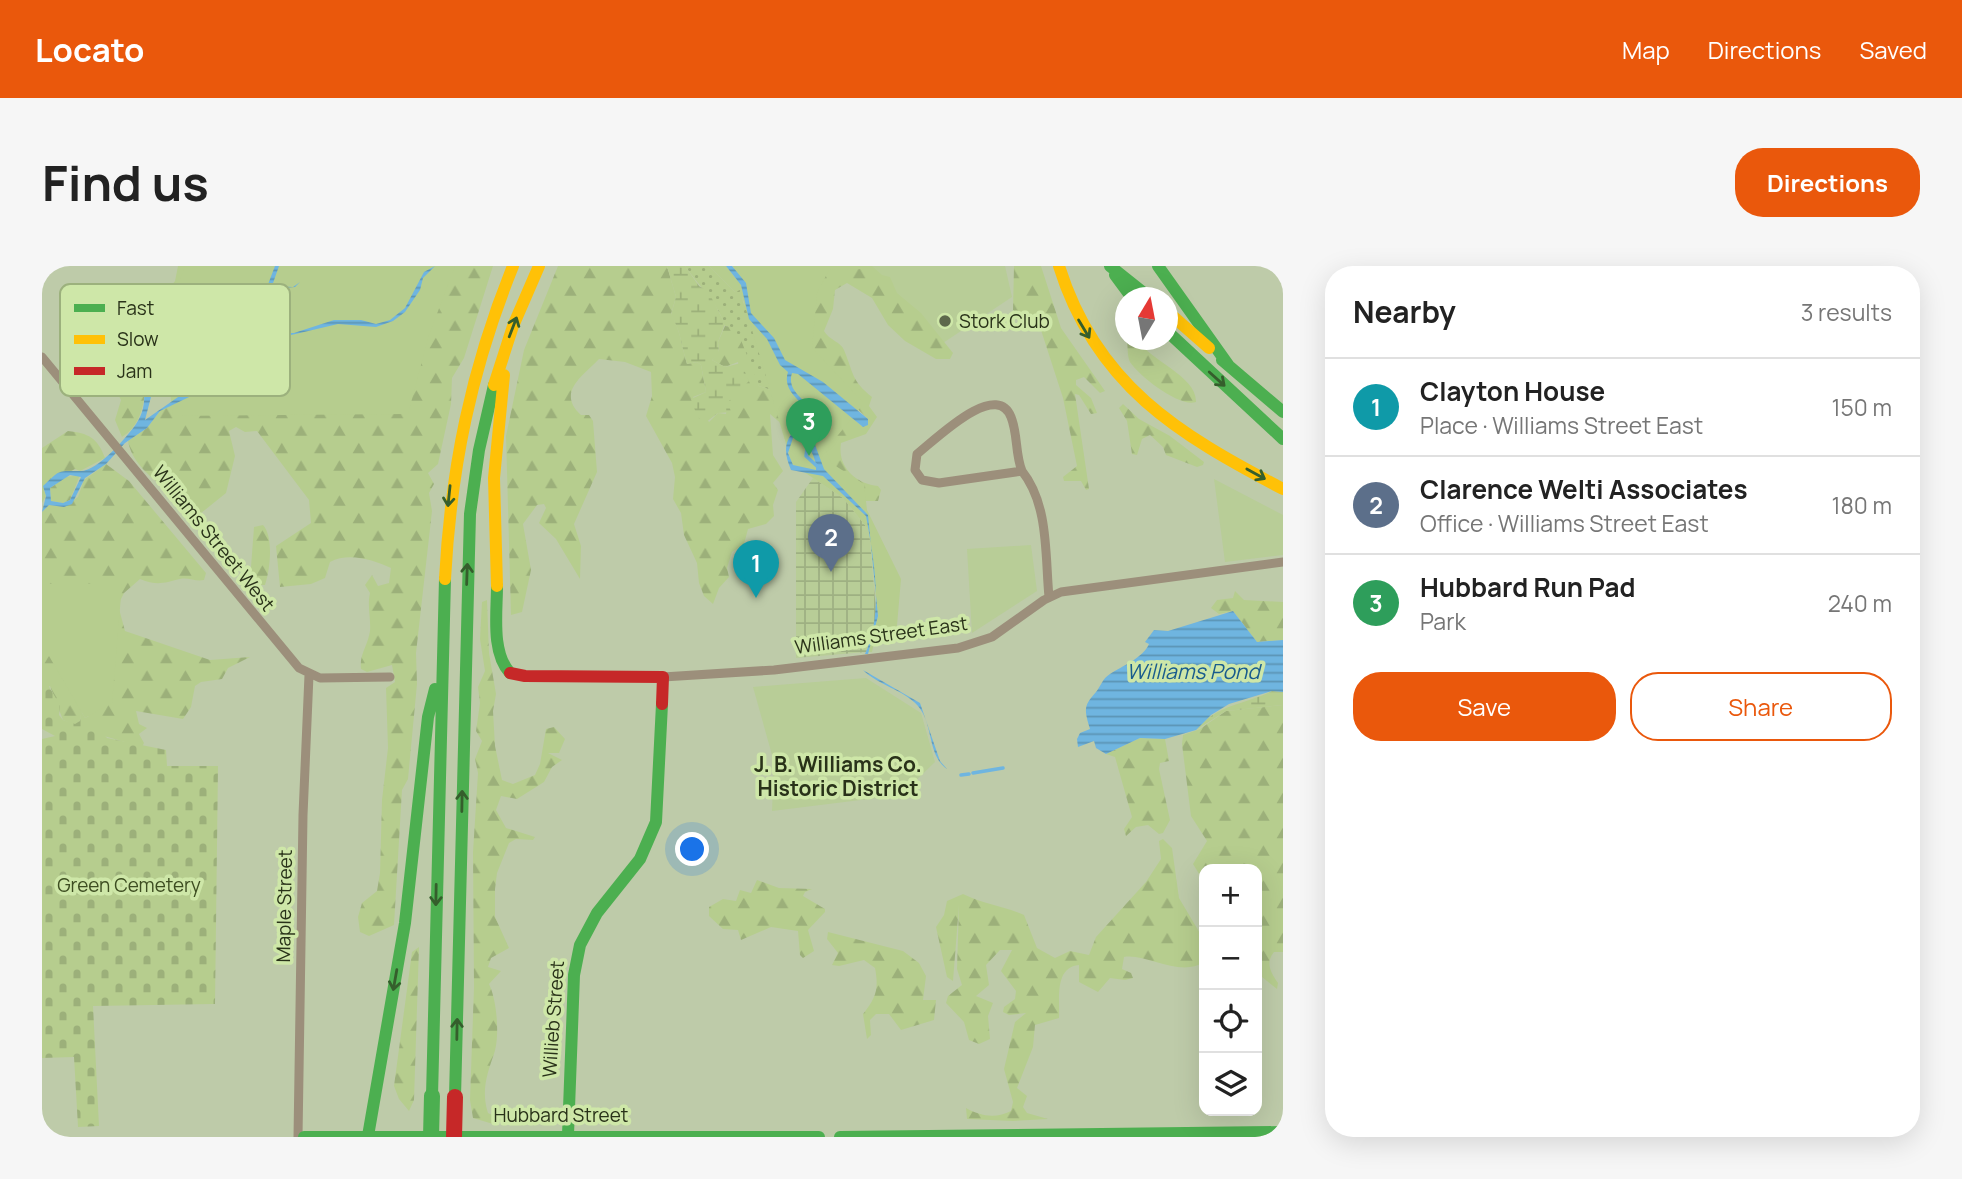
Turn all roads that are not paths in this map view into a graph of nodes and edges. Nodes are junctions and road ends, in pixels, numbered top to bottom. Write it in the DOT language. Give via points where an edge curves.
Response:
graph roads {
  1 [pos="513,266"];
  2 [pos="539,266"];
  3 [pos="1059,266"];
  4 [pos="1109,266"];
  5 [pos="1158,266"];
  6 [pos="1124,287"];
  7 [pos="1136,287"];
  8 [pos="1178,322"];
  9 [pos="1178,342"];
  10 [pos="42,357"];
  11 [pos="502,360"];
  12 [pos="1229,366"];
  13 [pos="60,378"];
  14 [pos="75,396"];
  15 [pos="1283,412"];
  16 [pos="1283,439"];
  17 [pos="1022,471"];
  18 [pos="1283,489"];
  19 [pos="1283,562"];
  20 [pos="1049,597"];
  21 [pos="442,671"];
  22 [pos="309,675"];
  23 [pos="390,677"];
  24 [pos="663,677"];
  25 [pos="1283,1132"];
  26 [pos="568,1135"];
  27 [pos="368,1136"];
  28 [pos="298,1137"];
  29 [pos="304,1137"];
  30 [pos="431,1137"];
  31 [pos="454,1137"];
  32 [pos="799,1137"];
  33 [pos="819,1137"];
  34 [pos="840,1137"];
  1 -- 21 [label="main road, one-way" via="478,358 455,452 445,546"];
  11 -- 2 [label="main road, one-way"];
  3 -- 18 [label="main road, one-way" via="1079,323 1123,379 1181,428"];
  4 -- 6 [label="main road"];
  4 -- 7 [label="main road"];
  5 -- 12 [label="main road"];
  8 -- 12 [label="main road"];
  9 -- 16 [label="main road, one-way"];
  10 -- 13 [label="street, Williams Street West"];
  11 -- 24 [label="main road, Williams Street East" via="504,386 494,478 501,663 510,673 531,676"];
  31 -- 11 [label="main road, one-way, bridge" via="468,538 480,444"];
  12 -- 15 [label="main road"];
  14 -- 22 [label="street, Williams Street West" via="281,648"];
  17 -- 17 [label="street" via="939,483 922,480 915,470 917,454 981,405 995,404 1007,408 1012,419"];
  17 -- 20 [label="street" via="1034,486 1041,508"];
  19 -- 20 [label="street, Williams Street East" via="1089,587"];
  20 -- 24 [label="street, Williams Street East" via="992,637 958,648 805,667"];
  21 -- 27 [label="main road, one-way" via="428,717 408,903"];
  21 -- 30 [label="main road, one-way, bridge"];
  22 -- 23 [label="street"];
  22 -- 28 [label="street, Maple Street"];
  24 -- 26 [label="main road, Willieb Street" via="656,822 640,859 597,913 580,945 574,975"];
  25 -- 34 [label="main road"];
  26 -- 27 [label="main road, Hubbard Street"];
  26 -- 32 [label="main road, Hubbard Street"];
  27 -- 29 [label="main road, Hubbard Street"];
  32 -- 33 [label="main road, Hubbard Street"];
}
